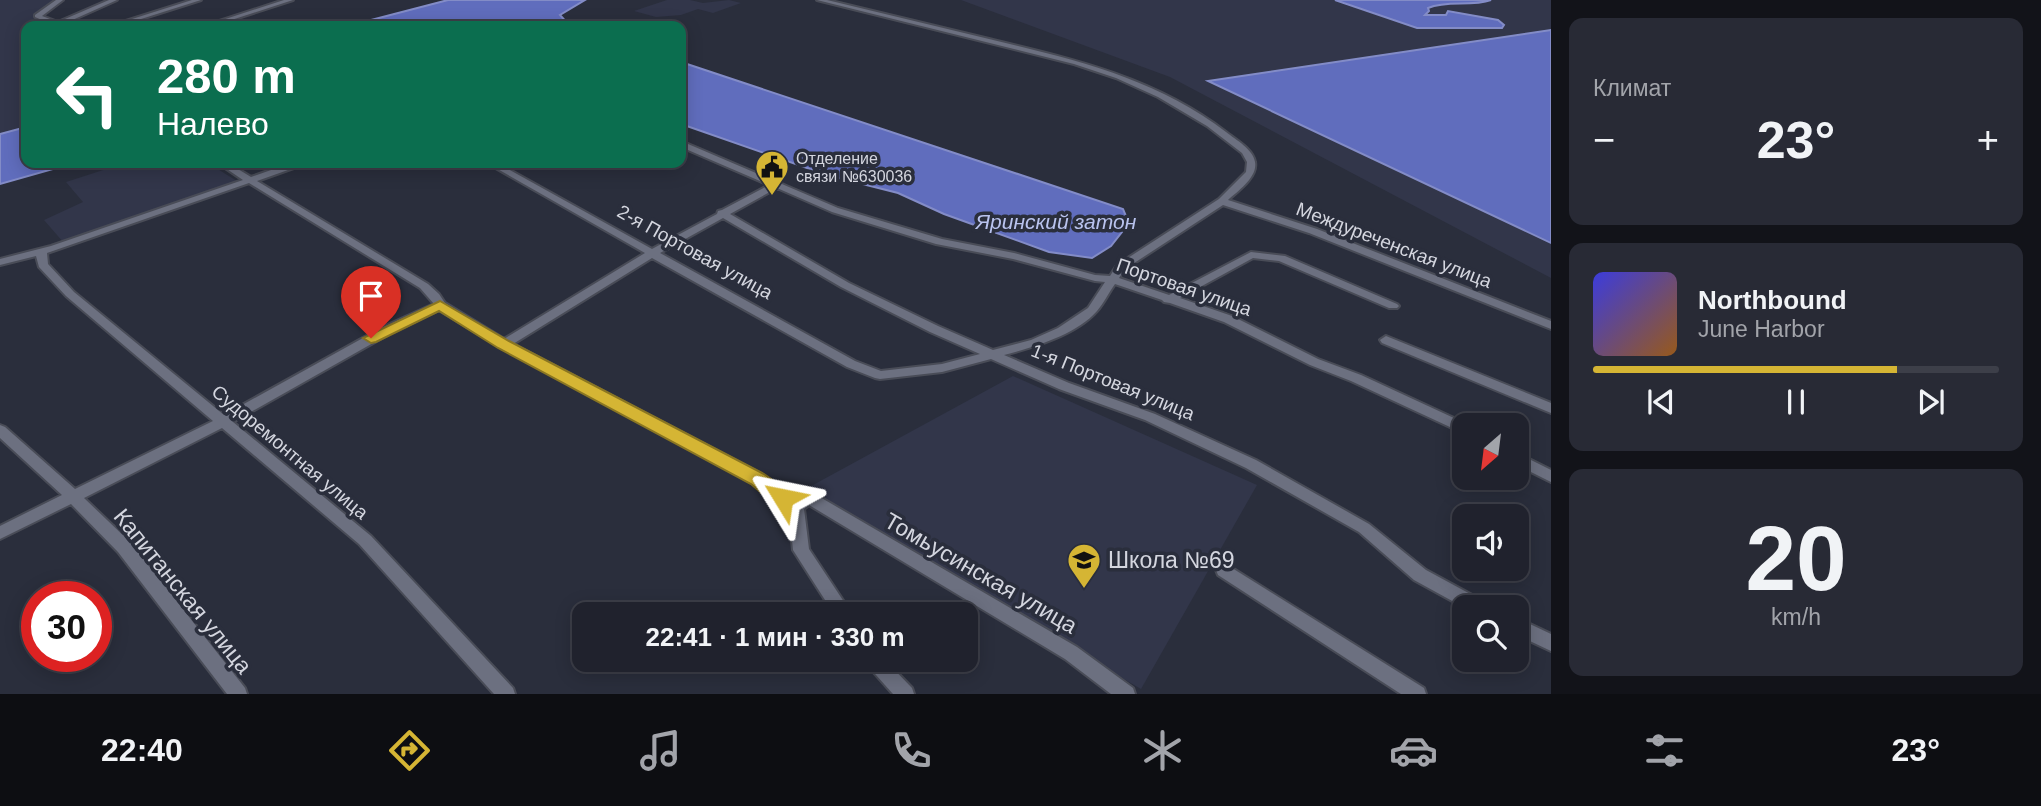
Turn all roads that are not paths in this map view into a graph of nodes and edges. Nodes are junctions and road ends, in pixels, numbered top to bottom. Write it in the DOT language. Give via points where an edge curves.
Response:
graph roads {
  1 [pos="60,0"];
  2 [pos="114,0"];
  3 [pos="198,0"];
  4 [pos="290,0"];
  5 [pos="820,0"];
  6 [pos="47,21"];
  7 [pos="64,21"];
  8 [pos="129,21"];
  9 [pos="223,21"];
  10 [pos="686,146"];
  11 [pos="231,168"];
  12 [pos="285,168"];
  13 [pos="500,168"];
  14 [pos="251,180"];
  15 [pos="776,185"];
  16 [pos="1222,201"];
  17 [pos="721,213"];
  18 [pos="41,251"];
  19 [pos="654,252"];
  20 [pos="0,262"];
  21 [pos="1113,279"];
  22 [pos="1168,300"];
  23 [pos="440,305"];
  24 [pos="1393,306"];
  25 [pos="1551,325"];
  26 [pos="1386,340"];
  27 [pos="504,344"];
  28 [pos="994,356"];
  29 [pos="880,375"];
  30 [pos="1551,408"];
  31 [pos="224,421"];
  32 [pos="1452,423"];
  33 [pos="0,430"];
  34 [pos="1530,465"];
  35 [pos="1551,477"];
  36 [pos="71,496"];
  37 [pos="802,502"];
  38 [pos="0,533"];
  39 [pos="1224,570"];
  40 [pos="1457,595"];
  41 [pos="835,602"];
  42 [pos="1529,632"];
  43 [pos="1551,643"];
  44 [pos="885,672"];
  45 [pos="238,694"];
  46 [pos="506,694"];
  47 [pos="905,694"];
  48 [pos="1126,694"];
  49 [pos="1417,694"];
  1 -- 6 [label="street" via="37,16"];
  2 -- 7 [label="street"];
  3 -- 8 [label="street"];
  4 -- 9 [label="street"];
  5 -- 16 [label="street" via="1076,62 1161,95 1246,152 1250,173"];
  10 -- 15 [label="street, Портовая улица"];
  11 -- 14 [label="street, Томьусинская улица"];
  12 -- 14 [label="street"];
  13 -- 19 [label="street, 2-я Портовая улица"];
  14 -- 18 [label="street"];
  14 -- 23 [label="street, Томьусинская улица" via="424,286"];
  15 -- 17 [label="street"];
  15 -- 21 [label="street, Портовая улица" via="835,210 940,242"];
  16 -- 21 [label="street" via="1136,256"];
  16 -- 25 [label="street, Междуреченская улица"];
  17 -- 19 [label="street"];
  17 -- 28 [label="street, 1-я Портовая улица" via="845,285"];
  18 -- 20 [label="street"];
  18 -- 31 [label="street, Судоремонтная улица" via="43,265 70,294"];
  19 -- 27 [label="street"];
  19 -- 29 [label="street, 2-я Портовая улица" via="851,364"];
  21 -- 22 [label="street, Портовая улица"];
  21 -- 28 [label="street" via="1092,310 1062,331"];
  22 -- 24 [label="street" via="1251,255 1263,255 1281,258"];
  22 -- 32 [label="street, Портовая улица" via="1238,324"];
  23 -- 27 [label="street, Томьусинская улица"];
  23 -- 31 [label="street"];
  26 -- 30 [label="street"];
  27 -- 37 [label="street, Томьусинская улица"];
  28 -- 29 [label="street"];
  28 -- 40 [label="street, 1-я Портовая улица" via="1150,417 1251,464 1364,528 1420,575"];
  31 -- 36 [label="street"];
  31 -- 46 [label="street, Судоремонтная улица" via="365,540"];
  33 -- 36 [label="street, Капитанская улица"];
  34 -- 35 [label="street"];
  36 -- 38 [label="street"];
  36 -- 45 [label="street, Капитанская улица" via="124,547"];
  37 -- 41 [label="street" via="801,550"];
  37 -- 48 [label="street, Томьусинская улица" via="1071,653"];
  39 -- 49 [label="street"];
  42 -- 43 [label="street"];
  44 -- 47 [label="street"];
}
